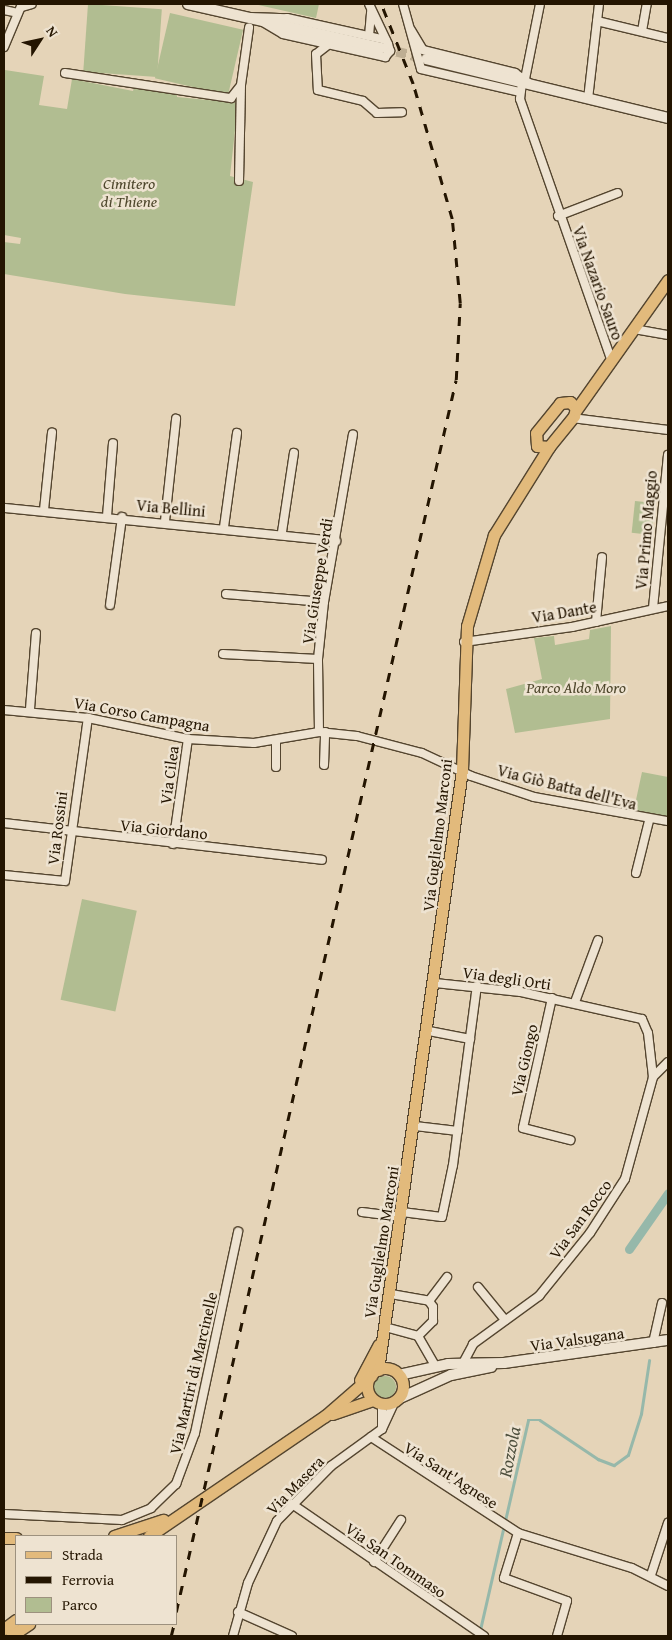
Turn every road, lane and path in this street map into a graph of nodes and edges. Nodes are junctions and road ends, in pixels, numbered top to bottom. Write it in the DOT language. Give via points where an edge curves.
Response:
graph roads {
  1 [pos="32,4"];
  2 [pos="188,4"];
  3 [pos="370,4"];
  4 [pos="403,4"];
  5 [pos="540,4"];
  6 [pos="599,4"];
  7 [pos="647,4"];
  8 [pos="21,8"];
  9 [pos="4,10"];
  10 [pos="246,17"];
  11 [pos="261,21"];
  12 [pos="597,21"];
  13 [pos="249,28"];
  14 [pos="642,31"];
  15 [pos="368,36"];
  16 [pos="668,38"];
  17 [pos="329,44"];
  18 [pos="384,44"];
  19 [pos="4,48"];
  20 [pos="424,54"];
  21 [pos="414,58"];
  22 [pos="65,73"];
  23 [pos="241,85"];
  24 [pos="525,85"];
  25 [pos="588,99"];
  26 [pos="402,112"];
  27 [pos="668,118"];
  28 [pos="239,181"];
  29 [pos="618,194"];
  30 [pos="558,216"];
  31 [pos="668,280"];
  32 [pos="634,329"];
  33 [pos="668,335"];
  34 [pos="612,361"];
  35 [pos="588,393"];
  36 [pos="567,401"];
  37 [pos="575,413"];
  38 [pos="176,418"];
  39 [pos="668,430"];
  40 [pos="52,432"];
  41 [pos="237,433"];
  42 [pos="353,434"];
  43 [pos="114,443"];
  44 [pos="536,445"];
  45 [pos="549,446"];
  46 [pos="294,453"];
  47 [pos="668,455"];
  48 [pos="534,470"];
  49 [pos="4,508"];
  50 [pos="44,510"];
  51 [pos="107,516"];
  52 [pos="122,518"];
  53 [pos="165,522"];
  54 [pos="224,527"];
  55 [pos="282,532"];
  56 [pos="336,541"];
  57 [pos="602,557"];
  58 [pos="226,594"];
  59 [pos="324,602"];
  60 [pos="110,605"];
  61 [pos="668,606"];
  62 [pos="653,608"];
  63 [pos="596,622"];
  64 [pos="36,633"];
  65 [pos="464,642"];
  66 [pos="223,654"];
  67 [pos="318,659"];
  68 [pos="30,709"];
  69 [pos="4,710"];
  70 [pos="88,718"];
  71 [pos="322,732"];
  72 [pos="188,739"];
  73 [pos="276,740"];
  74 [pos="324,765"];
  75 [pos="276,767"];
  76 [pos="462,770"];
  77 [pos="648,821"];
  78 [pos="668,822"];
  79 [pos="4,823"];
  80 [pos="68,833"];
  81 [pos="173,844"];
  82 [pos="322,860"];
  83 [pos="636,873"];
  84 [pos="4,874"];
  85 [pos="598,940"];
  86 [pos="435,983"];
  87 [pos="477,986"];
  88 [pos="552,998"];
  89 [pos="575,1002"];
  90 [pos="429,1031"];
  91 [pos="470,1039"];
  92 [pos="668,1062"];
  93 [pos="652,1077"];
  94 [pos="415,1126"];
  95 [pos="458,1131"];
  96 [pos="570,1140"];
  97 [pos="362,1212"];
  98 [pos="402,1215"];
  99 [pos="238,1232"];
  100 [pos="447,1278"];
  101 [pos="478,1287"];
  102 [pos="391,1294"];
  103 [pos="429,1301"];
  104 [pos="662,1303"];
  105 [pos="506,1320"];
  106 [pos="385,1330"];
  107 [pos="418,1336"];
  108 [pos="668,1340"];
  109 [pos="653,1343"];
  110 [pos="465,1362"];
  111 [pos="504,1363"];
  112 [pos="431,1367"];
  113 [pos="374,1373"];
  114 [pos="396,1373"];
  115 [pos="448,1376"];
  116 [pos="352,1391"];
  117 [pos="396,1400"];
  118 [pos="378,1402"];
  119 [pos="325,1416"];
  120 [pos="382,1429"];
  121 [pos="372,1437"];
  122 [pos="292,1504"];
  123 [pos="180,1512"];
  124 [pos="4,1514"];
  125 [pos="401,1520"];
  126 [pos="668,1529"];
  127 [pos="518,1532"];
  128 [pos="117,1535"];
  129 [pos="150,1535"];
  130 [pos="374,1562"];
  131 [pos="651,1575"];
  132 [pos="668,1586"];
  133 [pos="238,1612"];
  134 [pos="15,1621"];
  135 [pos="28,1625"];
  136 [pos="4,1629"];
  137 [pos="11,1636"];
  138 [pos="233,1636"];
  139 [pos="292,1636"];
  140 [pos="484,1636"];
  141 [pos="557,1636"];
  1 -- 8 [label="street"];
  2 -- 10 [label="main road"];
  3 -- 15 [label="street" via="373,23"];
  3 -- 18 [label="street"];
  4 -- 20 [label="street" via="408,26"];
  4 -- 21 [label="street"];
  5 -- 24 [label="street"];
  6 -- 12 [label="street"];
  7 -- 14 [label="street"];
  8 -- 9 [label="street"];
  8 -- 19 [label="street"];
  10 -- 11 [label="main road"];
  10 -- 15 [label="street" via="287,18"];
  11 -- 17 [label="street" via="283,34"];
  11 -- 18 [label="main road"];
  12 -- 14 [label="street"];
  12 -- 25 [label="street"];
  13 -- 23 [label="street"];
  14 -- 16 [label="street"];
  15 -- 18 [label="street"];
  17 -- 18 [label="street" via="383,57 390,51"];
  17 -- 26 [label="street" via="316,54 318,90 363,101 377,113"];
  20 -- 21 [label="street"];
  20 -- 24 [label="main road"];
  21 -- 24 [label="street" via="421,69"];
  22 -- 23 [label="street" via="231,98"];
  23 -- 28 [label="street"];
  24 -- 25 [label="main road"];
  24 -- 30 [label="street, Via Nazario Sauro"];
  25 -- 27 [label="main road"];
  29 -- 30 [label="street, Via Nazario Sauro"];
  30 -- 34 [label="street, Via Nazario Sauro"];
  31 -- 32 [label="main road, Via Guglielmo Marconi"];
  32 -- 33 [label="street"];
  32 -- 34 [label="main road, Via Guglielmo Marconi"];
  34 -- 35 [label="main road, Via Guglielmo Marconi"];
  35 -- 36 [label="main road"];
  35 -- 37 [label="main road, Via Guglielmo Marconi"];
  36 -- 37 [label="main road"];
  36 -- 44 [label="main road" via="536,433"];
  37 -- 39 [label="street" via="589,420"];
  37 -- 45 [label="main road, Via Guglielmo Marconi"];
  38 -- 53 [label="street"];
  40 -- 50 [label="street"];
  41 -- 54 [label="street"];
  42 -- 56 [label="street, Via Giuseppe Verdi"];
  43 -- 51 [label="street"];
  44 -- 45 [label="main road"];
  44 -- 48 [label="main road"];
  45 -- 48 [label="main road, Via Guglielmo Marconi"];
  46 -- 55 [label="street"];
  47 -- 62 [label="street, Via Primo Maggio"];
  48 -- 65 [label="main road, Via Guglielmo Marconi" via="494,535"];
  49 -- 50 [label="street, Via Bellini"];
  50 -- 51 [label="street, Via Bellini"];
  51 -- 52 [label="street, Via Bellini"];
  52 -- 53 [label="street, Via Bellini"];
  52 -- 60 [label="street"];
  53 -- 54 [label="street, Via Bellini"];
  54 -- 55 [label="street, Via Bellini"];
  55 -- 56 [label="street, Via Bellini"];
  56 -- 59 [label="street, Via Giuseppe Verdi"];
  57 -- 63 [label="street"];
  58 -- 59 [label="street"];
  59 -- 67 [label="street, Via Giuseppe Verdi"];
  61 -- 62 [label="street, Via Dante"];
  62 -- 63 [label="street, Via Dante"];
  63 -- 65 [label="street, Via Dante"];
  64 -- 68 [label="street"];
  65 -- 76 [label="main road, Via Guglielmo Marconi"];
  66 -- 67 [label="street"];
  67 -- 71 [label="street, Via Giuseppe Verdi"];
  68 -- 69 [label="street, Via Corso Campagna"];
  68 -- 70 [label="street, Via Corso Campagna"];
  70 -- 72 [label="street, Via Corso Campagna"];
  70 -- 80 [label="street, Via Rossini"];
  71 -- 73 [label="street, Via Corso Campagna"];
  71 -- 74 [label="street"];
  71 -- 76 [label="street, Via Corso Campagna" via="381,740"];
  72 -- 73 [label="street, Via Corso Campagna"];
  72 -- 81 [label="street, Via Cilea"];
  73 -- 75 [label="street"];
  76 -- 77 [label="street, Via Giò Batta dell'Eva" via="534,797"];
  76 -- 86 [label="main road, Via Guglielmo Marconi"];
  77 -- 78 [label="street, Via Giò Batta dell'Eva"];
  77 -- 83 [label="street"];
  79 -- 80 [label="street, Via Giordano"];
  80 -- 81 [label="street, Via Giordano"];
  80 -- 84 [label="street, Via Rossini" via="65,881"];
  81 -- 82 [label="street, Via Giordano"];
  85 -- 89 [label="street"];
  86 -- 87 [label="street, Via degli Orti"];
  86 -- 90 [label="main road, Via Guglielmo Marconi"];
  87 -- 88 [label="street, Via degli Orti"];
  87 -- 91 [label="street"];
  88 -- 89 [label="street, Via degli Orti"];
  88 -- 96 [label="street, Via Giongo" via="523,1128"];
  89 -- 93 [label="street, Via degli Orti" via="645,1021"];
  90 -- 91 [label="street"];
  90 -- 94 [label="main road, Via Guglielmo Marconi"];
  91 -- 95 [label="street"];
  92 -- 93 [label="street"];
  93 -- 105 [label="street, Via San Rocco" via="632,1161 616,1194 539,1296"];
  94 -- 95 [label="street"];
  94 -- 98 [label="main road, Via Guglielmo Marconi"];
  95 -- 98 [label="street" via="442,1217"];
  97 -- 98 [label="street"];
  98 -- 102 [label="main road, Via Guglielmo Marconi"];
  99 -- 124 [label="street, Via Martiri di Marcinelle" via="195,1433 176,1484 151,1508 122,1520"];
  100 -- 103 [label="street"];
  101 -- 105 [label="street"];
  102 -- 103 [label="street"];
  102 -- 106 [label="main road, Via Guglielmo Marconi"];
  103 -- 107 [label="street" via="435,1314"];
  104 -- 109 [label="street"];
  105 -- 110 [label="street, Via San Rocco" via="473,1344"];
  106 -- 107 [label="street"];
  106 -- 113 [label="main road, Via Guglielmo Marconi"];
  106 -- 114 [label="main road, Via Guglielmo Marconi"];
  106 -- 116 [label="main road, Via Guglielmo Marconi"];
  107 -- 112 [label="street"];
  108 -- 109 [label="main road, Via Valsugana"];
  109 -- 111 [label="main road, Via Valsugana"];
  110 -- 111 [label="main road, Via Valsugana"];
  110 -- 112 [label="main road, Via Valsugana"];
  110 -- 115 [label="street, Via Valsugana"];
  111 -- 115 [label="main road, Via Valsugana"];
  112 -- 114 [label="main road, Via Valsugana"];
  112 -- 115 [label="street"];
  113 -- 114 [label="main road"];
  113 -- 116 [label="main road, Via Guglielmo Marconi"];
  113 -- 118 [label="main road, Via Guglielmo Marconi" via="367,1388"];
  114 -- 117 [label="main road, Via Guglielmo Marconi" via="403,1387"];
  115 -- 117 [label="main road, Via Valsugana"];
  116 -- 119 [label="main road, Via Guglielmo Marconi"];
  117 -- 118 [label="main road, Via Guglielmo Marconi"];
  117 -- 120 [label="street, Via Masera"];
  118 -- 119 [label="main road, Via Guglielmo Marconi"];
  118 -- 120 [label="street"];
  119 -- 123 [label="main road, Via Guglielmo Marconi"];
  120 -- 121 [label="street, Via Masera"];
  121 -- 122 [label="street, Via Masera" via="330,1466"];
  121 -- 127 [label="street, Via Sant'Agnese"];
  122 -- 130 [label="street, Via San Tommaso"];
  122 -- 133 [label="street, Via Masera" via="268,1538"];
  123 -- 128 [label="main road"];
  123 -- 129 [label="main road"];
  125 -- 130 [label="street"];
  126 -- 131 [label="street"];
  127 -- 131 [label="street, Via Sant'Agnese"];
  127 -- 141 [label="street" via="504,1578 567,1601"];
  130 -- 140 [label="street, Via San Tommaso"];
  131 -- 132 [label="street, Via Sant'Agnese"];
  133 -- 138 [label="street, Via Masera"];
  133 -- 139 [label="street"];
  134 -- 136 [label="main road"];
  135 -- 137 [label="main road"];
}
